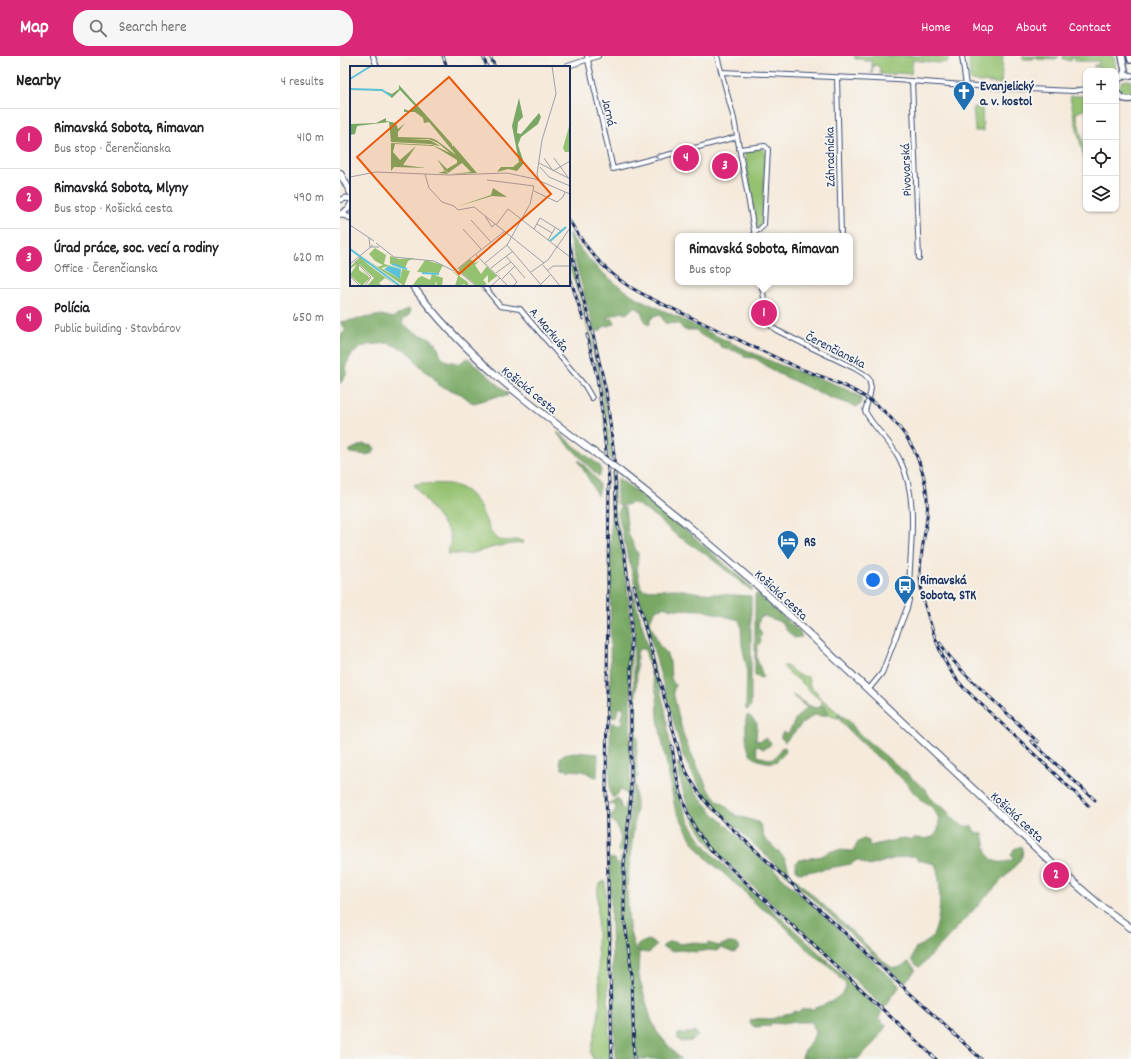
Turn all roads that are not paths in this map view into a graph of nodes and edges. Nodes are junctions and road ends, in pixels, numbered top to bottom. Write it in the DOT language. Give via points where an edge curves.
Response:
graph roads {
  1 [pos="373,56"];
  2 [pos="598,56"];
  3 [pos="717,56"];
  4 [pos="962,56"];
  5 [pos="1122,56"];
  6 [pos="1130,56"];
  7 [pos="587,58"];
  8 [pos="1131,60"];
  9 [pos="377,66"];
  10 [pos="567,66"];
  11 [pos="722,72"];
  12 [pos="1124,76"];
  13 [pos="1131,76"];
  14 [pos="837,78"];
  15 [pos="1119,80"];
  16 [pos="912,81"];
  17 [pos="966,86"];
  18 [pos="1083,89"];
  19 [pos="1119,96"];
  20 [pos="1131,99"];
  21 [pos="737,137"];
  22 [pos="739,149"];
  23 [pos="340,173"];
  24 [pos="350,191"];
  25 [pos="350,199"];
  26 [pos="340,200"];
  27 [pos="350,206"];
  28 [pos="340,214"];
  29 [pos="350,218"];
  30 [pos="755,233"];
  31 [pos="756,233"];
  32 [pos="841,233"];
  33 [pos="919,258"];
  34 [pos="762,285"];
  35 [pos="413,286"];
  36 [pos="484,286"];
  37 [pos="592,398"];
  38 [pos="869,689"];
  39 [pos="1131,928"];
  1 -- 9 [label="street"];
  2 -- 7 [label="street"];
  3 -- 11 [label="street"];
  4 -- 17 [label="street"];
  5 -- 12 [label="main road"];
  6 -- 8 [label="main road"];
  7 -- 10 [label="street"];
  21 -- 7 [label="street, Jarná, one-way" via="613,169"];
  11 -- 14 [label="street"];
  11 -- 21 [label="street"];
  12 -- 13 [label="main road"];
  12 -- 15 [label="main road"];
  14 -- 16 [label="street"];
  14 -- 32 [label="street, Záhradnícka"];
  16 -- 17 [label="street"];
  16 -- 33 [label="street, Pivovarská"];
  17 -- 18 [label="street" via="1051,91"];
  19 -- 20 [label="main road" via="1126,100"];
  21 -- 22 [label="street"];
  22 -- 30 [label="street"];
  22 -- 31 [label="street" via="765,146 768,149 764,225"];
  23 -- 24 [label="main road"];
  25 -- 26 [label="street"];
  27 -- 28 [label="street"];
  28 -- 29 [label="street"];
  34 -- 38 [label="street, Čerenčianska" via="771,326 854,368 869,379 871,388 865,411 892,444 908,479 913,513 909,600 882,673"];
  35 -- 38 [label="main road, Košická cesta, bridge" via="434,313 483,364 536,409 621,472 720,553"];
  36 -- 37 [label="street, A. Markuša" via="500,306 520,309 585,386"];
  38 -- 39 [label="main road, Košická cesta" via="1055,866"];
}
